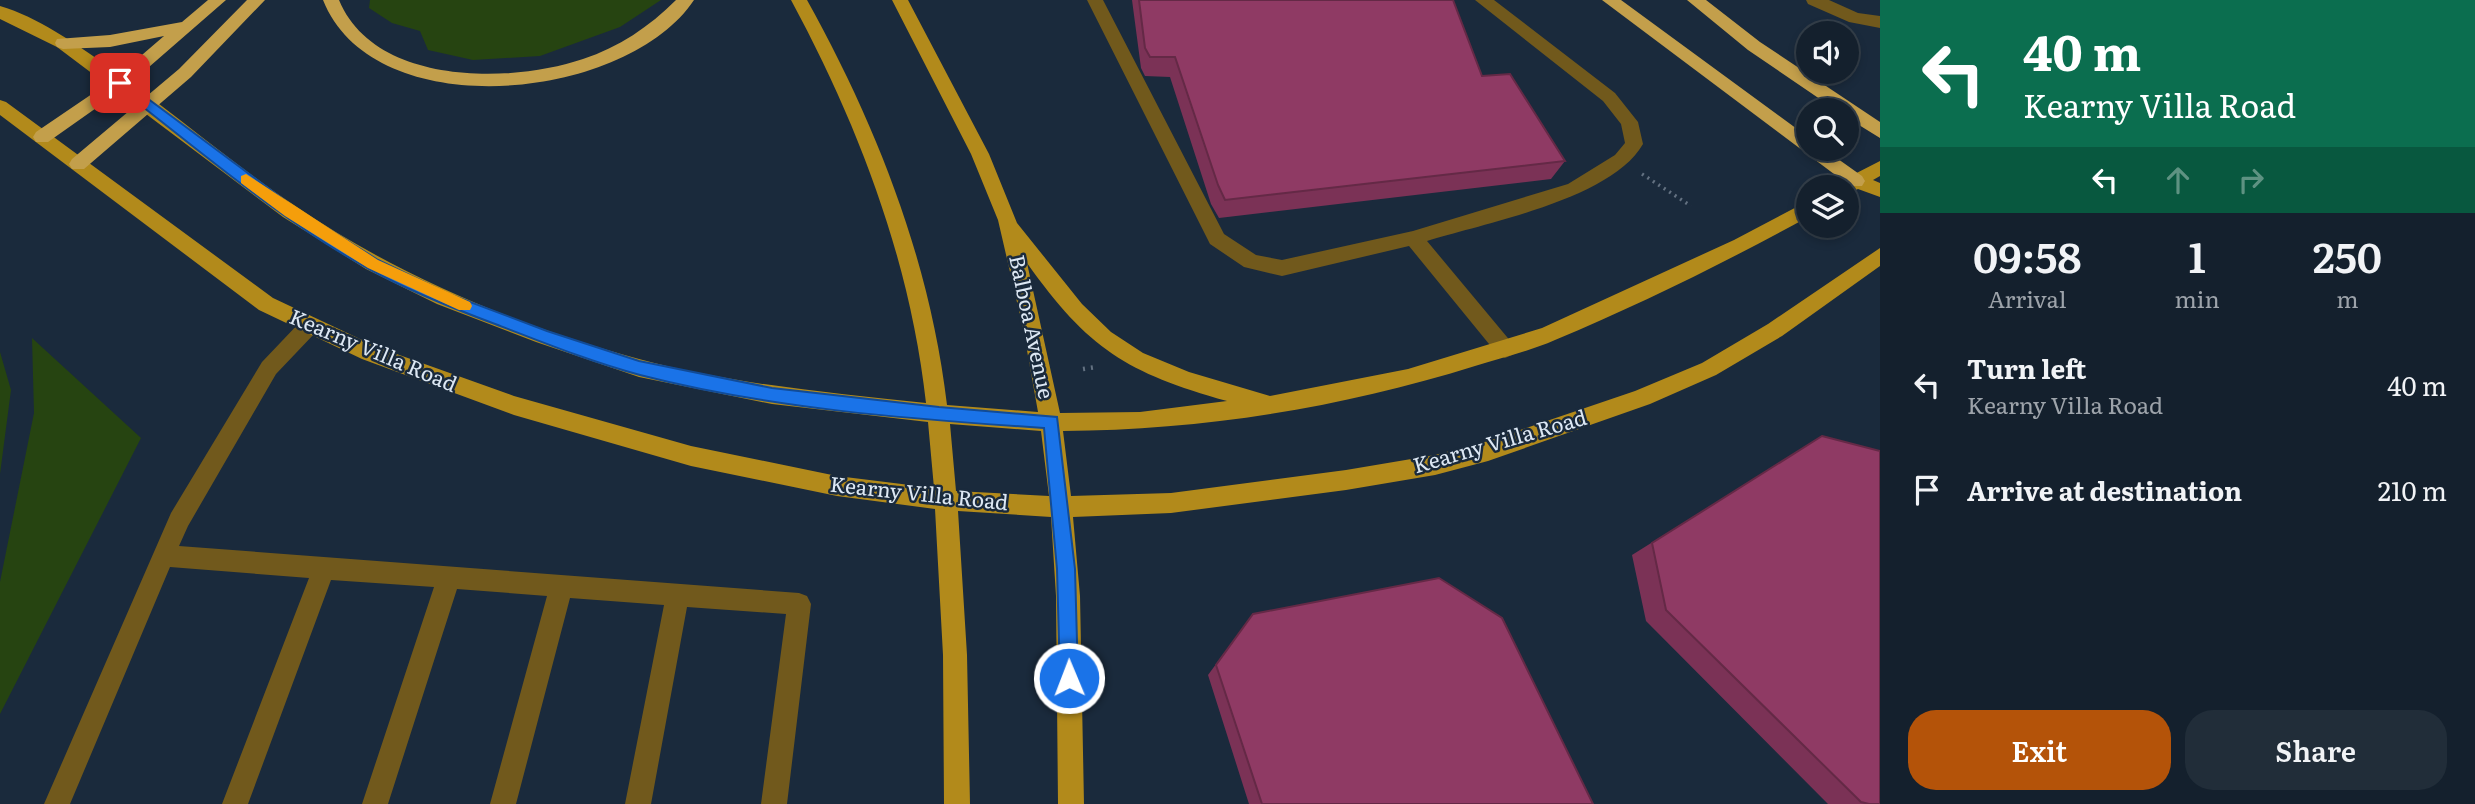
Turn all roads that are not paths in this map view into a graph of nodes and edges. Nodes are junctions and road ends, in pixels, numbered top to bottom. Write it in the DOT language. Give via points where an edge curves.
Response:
graph roads {
  1 [pos="218,0"];
  2 [pos="257,0"];
  3 [pos="331,0"];
  4 [pos="686,0"];
  5 [pos="799,0"];
  6 [pos="900,0"];
  7 [pos="1095,0"];
  8 [pos="1483,0"];
  9 [pos="1611,0"];
  10 [pos="1695,0"];
  11 [pos="1814,0"];
  12 [pos="0,12"];
  13 [pos="1880,22"];
  14 [pos="184,27"];
  15 [pos="64,43"];
  16 [pos="120,83"];
  17 [pos="147,103"];
  18 [pos="0,106"];
  19 [pos="1880,131"];
  20 [pos="42,137"];
  21 [pos="1796,138"];
  22 [pos="1824,161"];
  23 [pos="78,164"];
  24 [pos="1880,168"];
  25 [pos="1840,175"];
  26 [pos="1859,180"];
  27 [pos="1859,186"];
  28 [pos="1880,190"];
  29 [pos="1796,215"];
  30 [pos="1007,220"];
  31 [pos="1413,238"];
  32 [pos="1880,256"];
  33 [pos="308,327"];
  34 [pos="1505,349"];
  35 [pos="1271,405"];
  36 [pos="939,414"];
  37 [pos="1051,422"];
  38 [pos="946,501"];
  39 [pos="1061,507"];
  40 [pos="164,556"];
  41 [pos="324,568"];
  42 [pos="449,578"];
  43 [pos="561,586"];
  44 [pos="678,594"];
  45 [pos="57,804"];
  46 [pos="235,804"];
  47 [pos="375,804"];
  48 [pos="503,804"];
  49 [pos="638,804"];
  50 [pos="774,804"];
  51 [pos="957,804"];
  52 [pos="1070,804"];
  1 -- 14 [label="highway"];
  2 -- 17 [label="highway" via="185,73"];
  3 -- 4 [label="highway" via="350,34 377,54 412,70 489,79 548,73 601,58 658,27"];
  5 -- 36 [label="main road" via="851,102 890,201 927,338"];
  6 -- 30 [label="main road, Balboa Avenue" via="980,154"];
  7 -- 31 [label="lane" via="1217,239 1251,262 1282,268"];
  8 -- 31 [label="lane" via="1609,97 1629,122 1634,144 1621,160 1574,188"];
  9 -- 21 [label="highway"];
  10 -- 19 [label="highway"];
  11 -- 13 [label="lane" via="1855,18"];
  12 -- 15 [label="main road"];
  14 -- 15 [label="highway" via="110,41"];
  14 -- 16 [label="highway"];
  15 -- 16 [label="main road"];
  16 -- 17 [label="main road"];
  16 -- 20 [label="highway"];
  17 -- 23 [label="highway"];
  17 -- 36 [label="main road" via="290,212 373,264 444,298 639,368 772,395"];
  18 -- 20 [label="main road, Kearny Villa Road"];
  20 -- 23 [label="main road, Kearny Villa Road"];
  22 -- 25 [label="highway"];
  23 -- 33 [label="main road, Kearny Villa Road" via="266,304"];
  24 -- 26 [label="main road"];
  27 -- 28 [label="main road"];
  29 -- 34 [label="main road" via="1547,335"];
  30 -- 35 [label="main road" via="1052,284 1086,323 1121,351 1206,386"];
  30 -- 37 [label="main road, Balboa Avenue"];
  31 -- 34 [label="lane"];
  32 -- 39 [label="main road, Kearny Villa Road" via="1710,368 1633,402 1510,443 1438,465 1329,483 1134,506"];
  33 -- 38 [label="main road, Kearny Villa Road" via="495,400 616,438 819,483"];
  33 -- 40 [label="lane" via="269,368 180,520"];
  34 -- 35 [label="main road" via="1408,379"];
  35 -- 37 [label="main road" via="1140,421"];
  36 -- 37 [label="main road"];
  36 -- 38 [label="main road"];
  37 -- 39 [label="main road, Balboa Avenue"];
  38 -- 39 [label="main road, Kearny Villa Road"];
  38 -- 51 [label="main road" via="955,638"];
  39 -- 52 [label="main road, Balboa Avenue" via="1068,596"];
  40 -- 41 [label="lane"];
  40 -- 45 [label="lane"];
  41 -- 42 [label="lane"];
  41 -- 46 [label="lane"];
  42 -- 43 [label="lane"];
  42 -- 47 [label="lane"];
  43 -- 44 [label="lane"];
  43 -- 48 [label="lane"];
  44 -- 49 [label="lane"];
  44 -- 50 [label="lane" via="799,604"];
}
